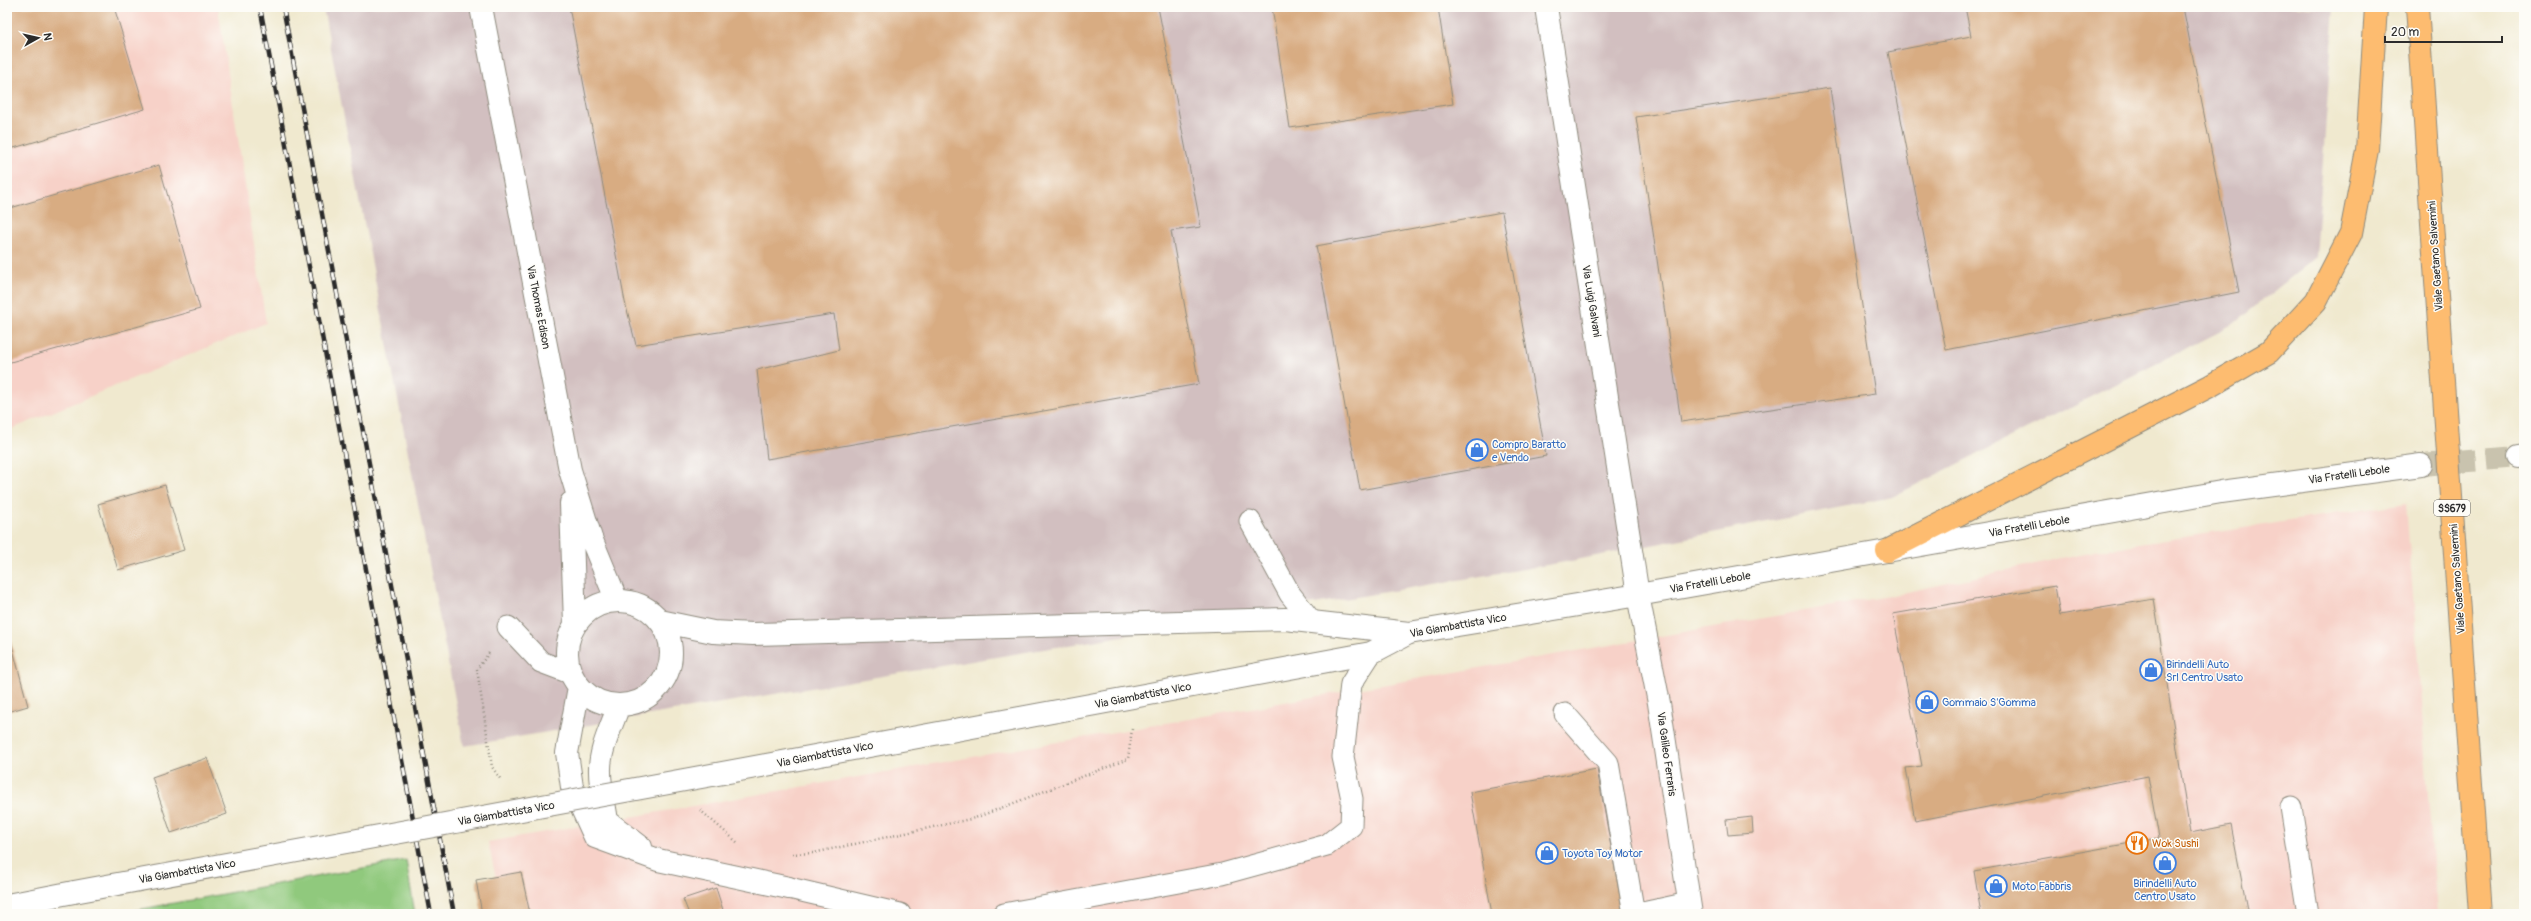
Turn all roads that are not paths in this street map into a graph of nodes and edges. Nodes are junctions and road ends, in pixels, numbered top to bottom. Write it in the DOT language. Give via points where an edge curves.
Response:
graph roads {
  1 [pos="482,7"];
  2 [pos="1546,7"];
  3 [pos="2376,7"];
  4 [pos="2417,7"];
  5 [pos="2422,464"];
  6 [pos="570,470"];
  7 [pos="1250,521"];
  8 [pos="1887,551"];
  9 [pos="1638,595"];
  10 [pos="616,601"];
  11 [pos="660,621"];
  12 [pos="1312,622"];
  13 [pos="575,625"];
  14 [pos="508,626"];
  15 [pos="1409,633"];
  16 [pos="1371,653"];
  17 [pos="574,680"];
  18 [pos="619,705"];
  19 [pos="1565,714"];
  20 [pos="2291,807"];
  21 [pos="658,860"];
  22 [pos="788,888"];
  23 [pos="7,905"];
  24 [pos="1690,908"];
  25 [pos="900,914"];
  26 [pos="1004,914"];
  27 [pos="1634,914"];
  28 [pos="1638,914"];
  29 [pos="2308,914"];
  30 [pos="2480,914"];
  1 -- 6 [label="street, Via Thomas Edison"];
  2 -- 9 [label="street, Via Luigi Galvani"];
  3 -- 8 [label="main road" via="2367,150 2352,233 2316,301 2269,352 2217,383"];
  4 -- 30 [label="main road, Viale Gaetano Salvemini / SS679"];
  5 -- 8 [label="street, Via Fratelli Lebole" via="2221,492"];
  6 -- 10 [label="street, Via Thomas Edison" via="591,538"];
  6 -- 13 [label="street"];
  7 -- 12 [label="lane" via="1290,594"];
  8 -- 9 [label="street, Via Fratelli Lebole"];
  9 -- 15 [label="street, Via Giambattista Vico"];
  9 -- 24 [label="street, Via Galileo Ferraris" via="1660,703"];
  10 -- 11 [label="street" via="633,603 648,610"];
  10 -- 13 [label="street" via="600,604 586,613"];
  11 -- 12 [label="street" via="713,632 754,634 1285,619"];
  11 -- 18 [label="street" via="668,637 672,655 667,673 658,688 644,699"];
  12 -- 15 [label="street"];
  13 -- 17 [label="street" via="568,640 566,657"];
  14 -- 17 [label="lane" via="541,662"];
  15 -- 16 [label="street, Via Giambattista Vico"];
  16 -- 23 [label="street, Via Giambattista Vico, bridge"];
  16 -- 26 [label="lane" via="1352,684 1343,757 1352,799 1351,826 1327,845 1222,874"];
  17 -- 18 [label="street" via="592,699"];
  17 -- 21 [label="street" via="567,753 572,787 595,837"];
  18 -- 21 [label="street" via="604,749 600,770 607,821"];
  19 -- 27 [label="lane" via="1608,763"];
  20 -- 29 [label="lane"];
  21 -- 22 [label="street"];
  22 -- 25 [label="lane"];
  24 -- 28 [label="lane"];
}
